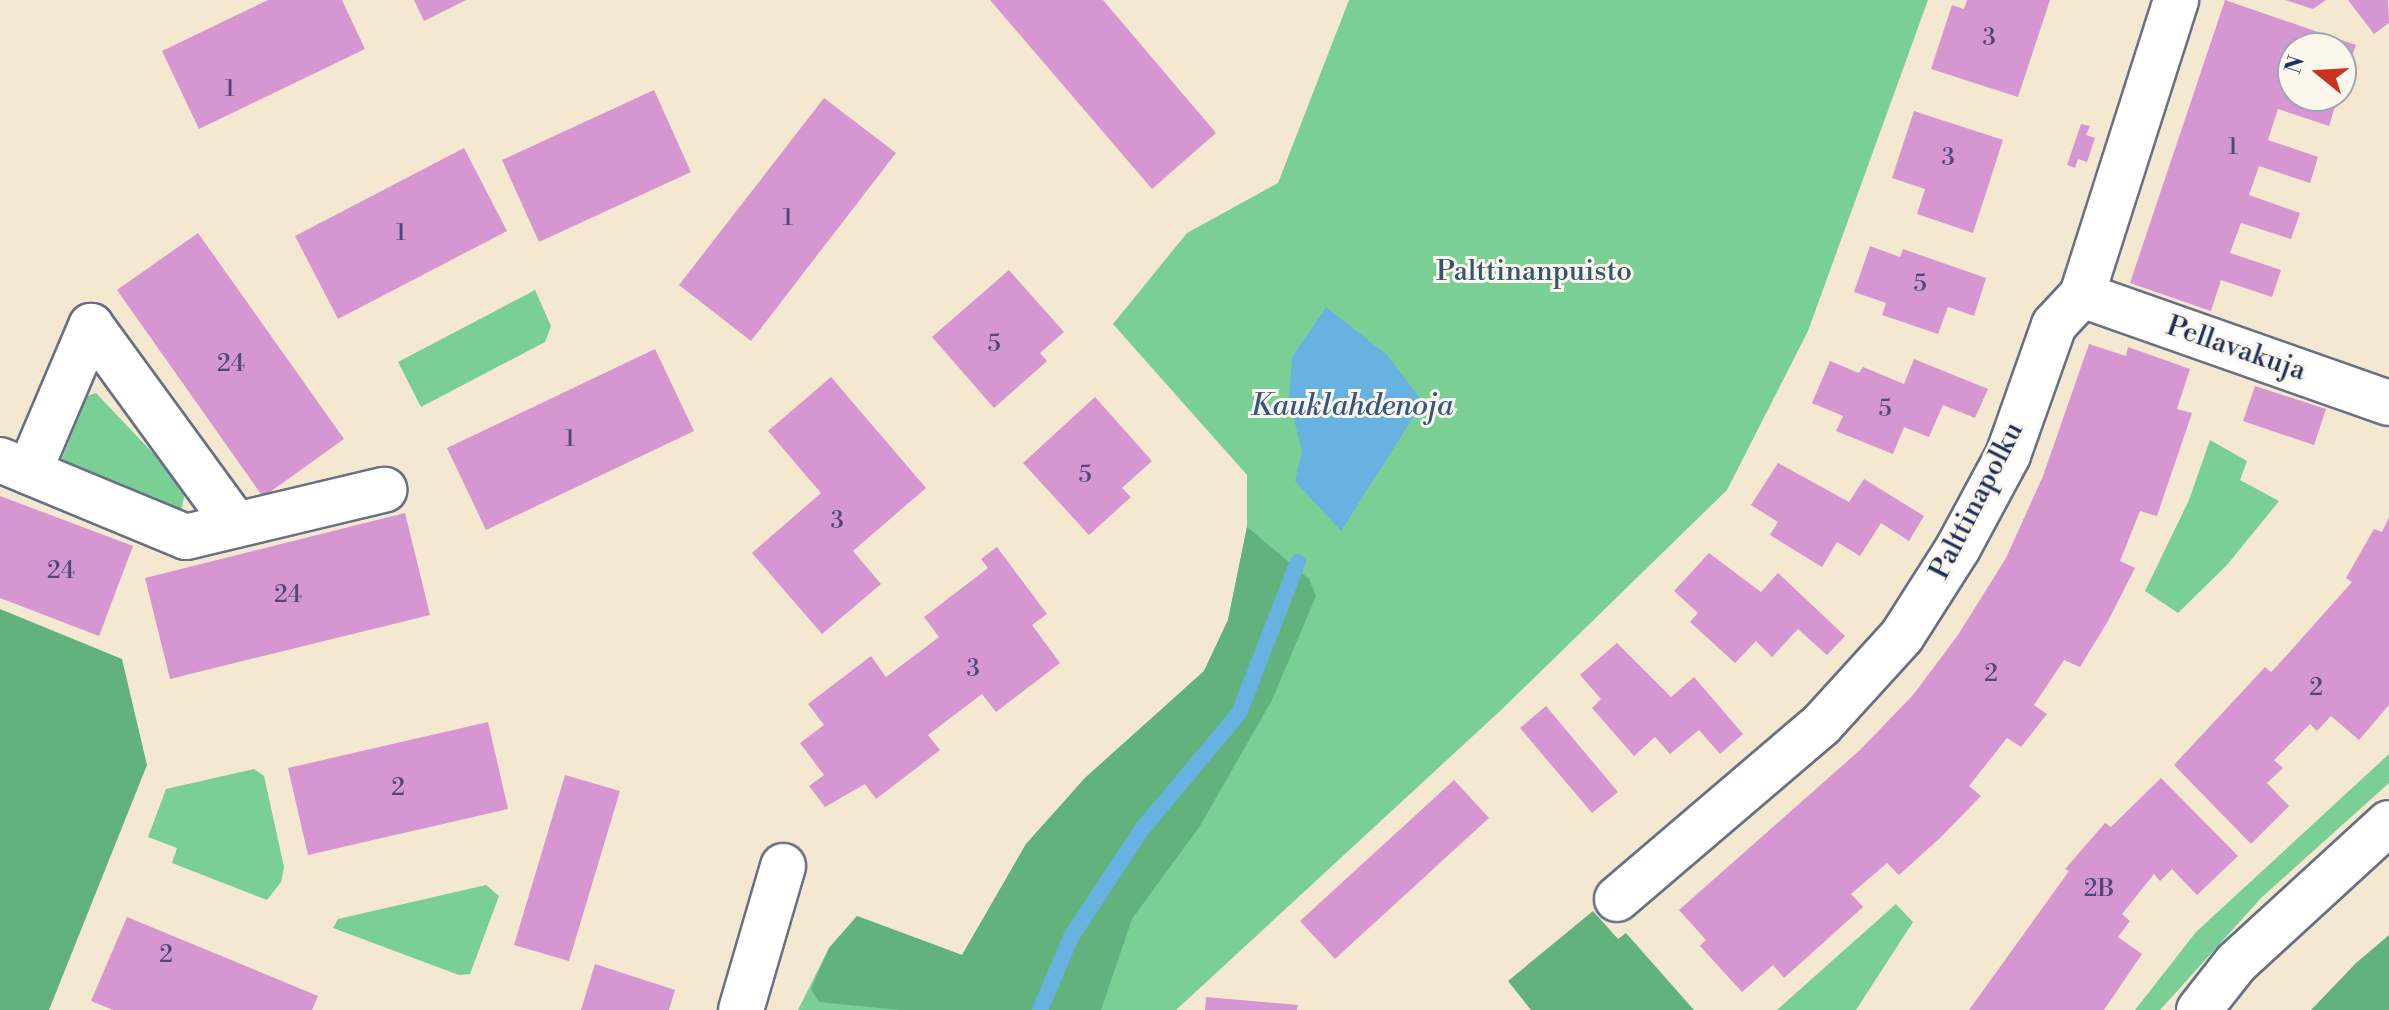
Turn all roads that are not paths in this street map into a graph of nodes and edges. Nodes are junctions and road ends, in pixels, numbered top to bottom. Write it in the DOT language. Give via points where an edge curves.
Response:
graph roads {
  1 [pos="2176,0"];
  2 [pos="2082,295"];
  3 [pos="2389,403"];
  4 [pos="15,466"];
  5 [pos="384,490"];
  6 [pos="236,525"];
  7 [pos="2389,823"];
  8 [pos="783,866"];
  9 [pos="1617,899"];
  10 [pos="741,1010"];
  11 [pos="2199,1010"];
  1 -- 2 [label="street, Palttinapolku"];
  2 -- 3 [label="street, Pellavakuja"];
  2 -- 9 [label="street, Palttinapolku" via="2054,325 2008,455 1902,636 1821,725"];
  4 -- 6 [label="street" via="186,537"];
  4 -- 6 [label="street" via="91,326"];
  5 -- 6 [label="street"];
  7 -- 11 [label="street" via="2236,963"];
  8 -- 10 [label="street"];
}
